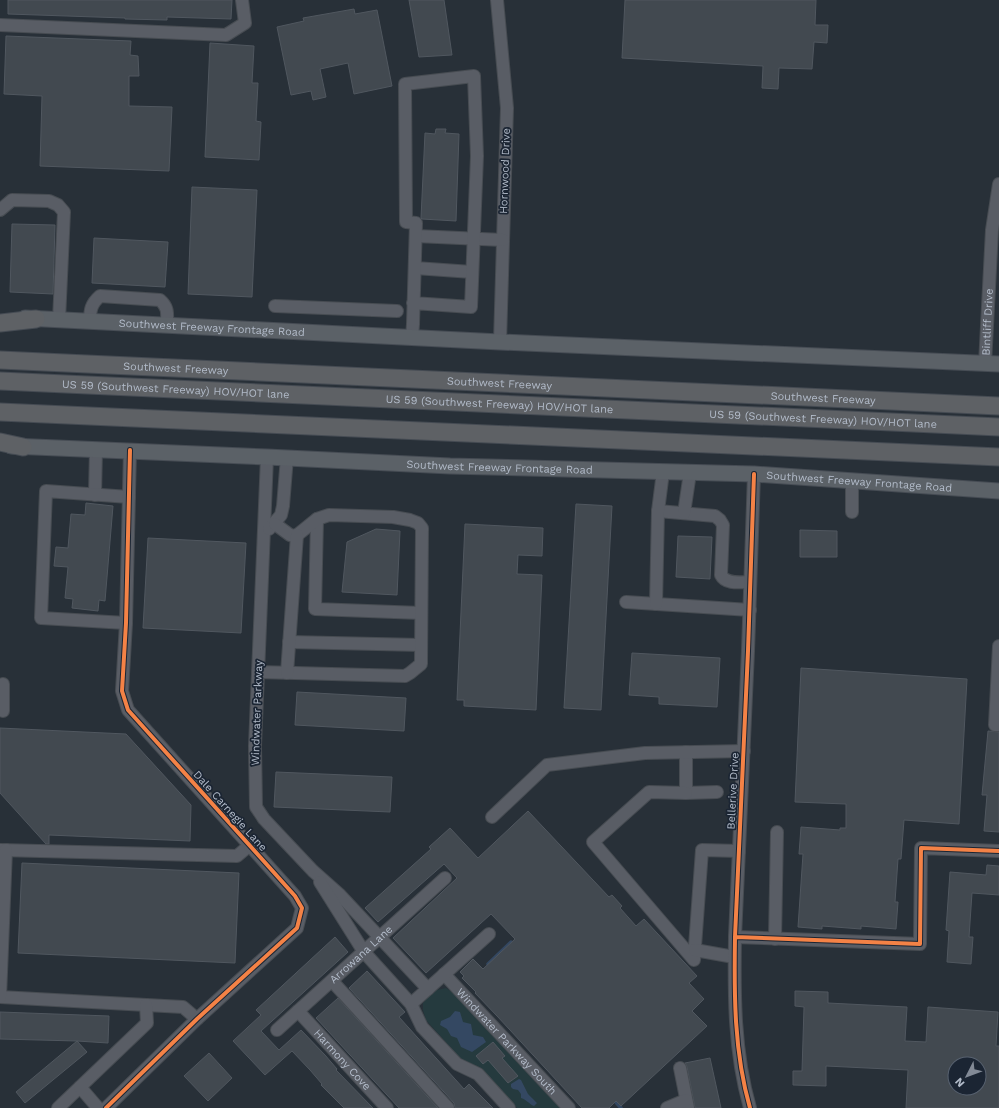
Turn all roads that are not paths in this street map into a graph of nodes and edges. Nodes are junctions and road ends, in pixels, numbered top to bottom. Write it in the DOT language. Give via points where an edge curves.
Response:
graph roads {
  1 [pos="242,0"];
  2 [pos="497,0"];
  3 [pos="0,25"];
  4 [pos="999,184"];
  5 [pos="998,205"];
  6 [pos="0,210"];
  7 [pos="995,235"];
  8 [pos="416,236"];
  9 [pos="474,239"];
  10 [pos="503,240"];
  11 [pos="415,268"];
  12 [pos="472,272"];
  13 [pos="413,303"];
  14 [pos="275,306"];
  15 [pos="397,311"];
  16 [pos="0,317"];
  17 [pos="36,318"];
  18 [pos="59,320"];
  19 [pos="90,321"];
  20 [pos="0,323"];
  21 [pos="167,325"];
  22 [pos="412,338"];
  23 [pos="500,342"];
  24 [pos="0,360"];
  25 [pos="992,364"];
  26 [pos="0,381"];
  27 [pos="999,406"];
  28 [pos="0,412"];
  29 [pos="999,427"];
  30 [pos="0,442"];
  31 [pos="0,446"];
  32 [pos="23,446"];
  33 [pos="96,449"];
  34 [pos="130,450"];
  35 [pos="267,456"];
  36 [pos="999,456"];
  37 [pos="287,458"];
  38 [pos="663,472"];
  39 [pos="690,473"];
  40 [pos="754,474"];
  41 [pos="852,481"];
  42 [pos="999,491"];
  43 [pos="95,495"];
  44 [pos="129,497"];
  45 [pos="658,511"];
  46 [pos="852,512"];
  47 [pos="684,513"];
  48 [pos="318,519"];
  49 [pos="275,524"];
  50 [pos="264,534"];
  51 [pos="297,535"];
  52 [pos="750,582"];
  53 [pos="626,602"];
  54 [pos="656,604"];
  55 [pos="750,610"];
  56 [pos="421,613"];
  57 [pos="126,623"];
  58 [pos="289,642"];
  59 [pos="421,645"];
  60 [pos="999,646"];
  61 [pos="258,672"];
  62 [pos="287,673"];
  63 [pos="3,684"];
  64 [pos="2,711"];
  65 [pos="999,725"];
  66 [pos="744,751"];
  67 [pos="686,752"];
  68 [pos="717,792"];
  69 [pos="686,793"];
  70 [pos="492,817"];
  71 [pos="777,832"];
  72 [pos="250,845"];
  73 [pos="3,850"];
  74 [pos="739,851"];
  75 [pos="999,851"];
  76 [pos="313,871"];
  77 [pos="445,878"];
  78 [pos="489,934"];
  79 [pos="380,937"];
  80 [pos="735,937"];
  81 [pos="775,939"];
  82 [pos="695,950"];
  83 [pos="364,952"];
  84 [pos="734,957"];
  85 [pos="444,974"];
  86 [pos="332,981"];
  87 [pos="428,989"];
  88 [pos="0,997"];
  89 [pos="411,1004"];
  90 [pos="146,1005"];
  91 [pos="298,1011"];
  92 [pos="197,1019"];
  93 [pos="277,1030"];
  94 [pos="680,1068"];
  95 [pos="80,1087"];
  96 [pos="687,1104"];
  97 [pos="58,1108"];
  98 [pos="98,1108"];
  99 [pos="106,1108"];
  100 [pos="387,1108"];
  101 [pos="448,1108"];
  102 [pos="509,1108"];
  103 [pos="569,1108"];
  104 [pos="667,1108"];
  105 [pos="750,1108"];
  1 -- 3 [label="street" via="244,23 226,35"];
  2 -- 10 [label="street, Hornwood Drive" via="507,108"];
  4 -- 5 [label="street, Bintliff Drive"];
  5 -- 7 [label="street, Bintliff Drive"];
  6 -- 18 [label="street" via="12,200 19,200 49,202 58,205 64,212"];
  7 -- 25 [label="street, Bintliff Drive"];
  8 -- 9 [label="street"];
  8 -- 9 [label="street" via="416,224 406,222 406,84 474,76 477,156"];
  8 -- 11 [label="street"];
  9 -- 10 [label="street"];
  9 -- 12 [label="street"];
  10 -- 23 [label="street, Hornwood Drive"];
  11 -- 12 [label="street"];
  11 -- 13 [label="street"];
  12 -- 13 [label="street" via="471,307"];
  13 -- 22 [label="street"];
  14 -- 15 [label="street"];
  16 -- 17 [label="main road, Southwest Freeway Frontage Road"];
  17 -- 18 [label="main road, Southwest Freeway Frontage Road"];
  17 -- 20 [label="highway"];
  18 -- 19 [label="main road, Southwest Freeway Frontage Road"];
  19 -- 21 [label="main road, Southwest Freeway Frontage Road"];
  19 -- 21 [label="street" via="91,307 100,296 160,300 167,309"];
  21 -- 22 [label="main road, Southwest Freeway Frontage Road"];
  22 -- 23 [label="main road, Southwest Freeway Frontage Road"];
  23 -- 25 [label="main road, Southwest Freeway Frontage Road"];
  24 -- 27 [label="highway, Southwest Freeway"];
  26 -- 29 [label="highway, US 59 (Southwest Freeway) HOV/HOT lane"];
  28 -- 36 [label="highway"];
  30 -- 32 [label="highway"];
  31 -- 32 [label="main road, Southwest Freeway Frontage Road"];
  32 -- 33 [label="main road, Southwest Freeway Frontage Road"];
  33 -- 34 [label="main road, Southwest Freeway Frontage Road"];
  33 -- 43 [label="street"];
  34 -- 35 [label="main road, Southwest Freeway Frontage Road"];
  34 -- 44 [label="street, Dale Carnegie Lane"];
  35 -- 37 [label="main road, Southwest Freeway Frontage Road"];
  35 -- 50 [label="street, Windwater Parkway"];
  37 -- 38 [label="main road, Southwest Freeway Frontage Road" via="457,467"];
  37 -- 49 [label="street" via="284,506"];
  38 -- 39 [label="main road, Southwest Freeway Frontage Road"];
  38 -- 45 [label="street"];
  39 -- 40 [label="main road, Southwest Freeway Frontage Road"];
  39 -- 47 [label="street"];
  40 -- 41 [label="main road, Southwest Freeway Frontage Road"];
  40 -- 52 [label="street, Bellerive Drive"];
  41 -- 42 [label="main road, Southwest Freeway Frontage Road"];
  41 -- 46 [label="street"];
  43 -- 44 [label="street"];
  43 -- 57 [label="street" via="46,491 41,618"];
  44 -- 57 [label="street, Dale Carnegie Lane"];
  45 -- 47 [label="street"];
  45 -- 54 [label="street"];
  47 -- 52 [label="street" via="715,516 720,520 723,525 721,575 728,582"];
  48 -- 51 [label="street"];
  48 -- 56 [label="street" via="329,515 394,517 418,524 422,528"];
  48 -- 56 [label="street" via="316,609"];
  49 -- 50 [label="street"];
  49 -- 51 [label="street" via="290,535"];
  50 -- 61 [label="street, Windwater Parkway"];
  51 -- 58 [label="street"];
  52 -- 55 [label="street, Bellerive Drive"];
  53 -- 54 [label="street"];
  54 -- 55 [label="street"];
  55 -- 66 [label="street, Bellerive Drive"];
  56 -- 59 [label="street"];
  57 -- 72 [label="street, Dale Carnegie Lane" via="122,691 128,710"];
  58 -- 59 [label="street"];
  58 -- 62 [label="street"];
  59 -- 62 [label="street" via="421,664 405,676"];
  60 -- 65 [label="street" via="995,724"];
  61 -- 62 [label="street"];
  61 -- 76 [label="street, Windwater Parkway" via="256,807 264,819"];
  63 -- 64 [label="street"];
  66 -- 67 [label="street"];
  66 -- 74 [label="street, Bellerive Drive"];
  67 -- 69 [label="street"];
  67 -- 70 [label="street" via="645,753 547,765"];
  68 -- 69 [label="street"];
  69 -- 82 [label="street" via="649,792 593,842 694,960"];
  71 -- 81 [label="street"];
  72 -- 73 [label="street" via="237,856"];
  72 -- 92 [label="street, Dale Carnegie Lane" via="295,896 302,908 301,918 297,928"];
  73 -- 88 [label="street"];
  74 -- 80 [label="street, Bellerive Drive"];
  74 -- 82 [label="street" via="702,850"];
  75 -- 81 [label="street" via="921,848 920,944"];
  76 -- 79 [label="street, Windwater Parkway"];
  76 -- 83 [label="street, Windwater Parkway"];
  77 -- 79 [label="street, Arrowana Lane"];
  78 -- 85 [label="street"];
  79 -- 83 [label="street, Arrowana Lane"];
  79 -- 87 [label="street, Windwater Parkway"];
  80 -- 81 [label="street"];
  80 -- 84 [label="street, Bellerive Drive"];
  82 -- 84 [label="street"];
  83 -- 86 [label="street, Arrowana Lane"];
  83 -- 89 [label="street, Windwater Parkway"];
  84 -- 105 [label="street, Bellerive Drive" via="735,1018 740,1063"];
  85 -- 87 [label="street"];
  85 -- 103 [label="street, Windwater Parkway South"];
  86 -- 91 [label="street, Arrowana Lane"];
  86 -- 101 [label="street"];
  87 -- 89 [label="street"];
  88 -- 90 [label="street"];
  89 -- 102 [label="street, Windwater Parkway" via="422,1027 457,1064 478,1074"];
  90 -- 92 [label="street" via="183,1007"];
  90 -- 95 [label="street" via="147,1023"];
  91 -- 93 [label="street, Arrowana Lane"];
  91 -- 100 [label="street, Harmony Cove"];
  92 -- 99 [label="street, Dale Carnegie Lane"];
  94 -- 96 [label="street"];
  95 -- 97 [label="street"];
  95 -- 98 [label="street"];
  96 -- 104 [label="street"];
}
